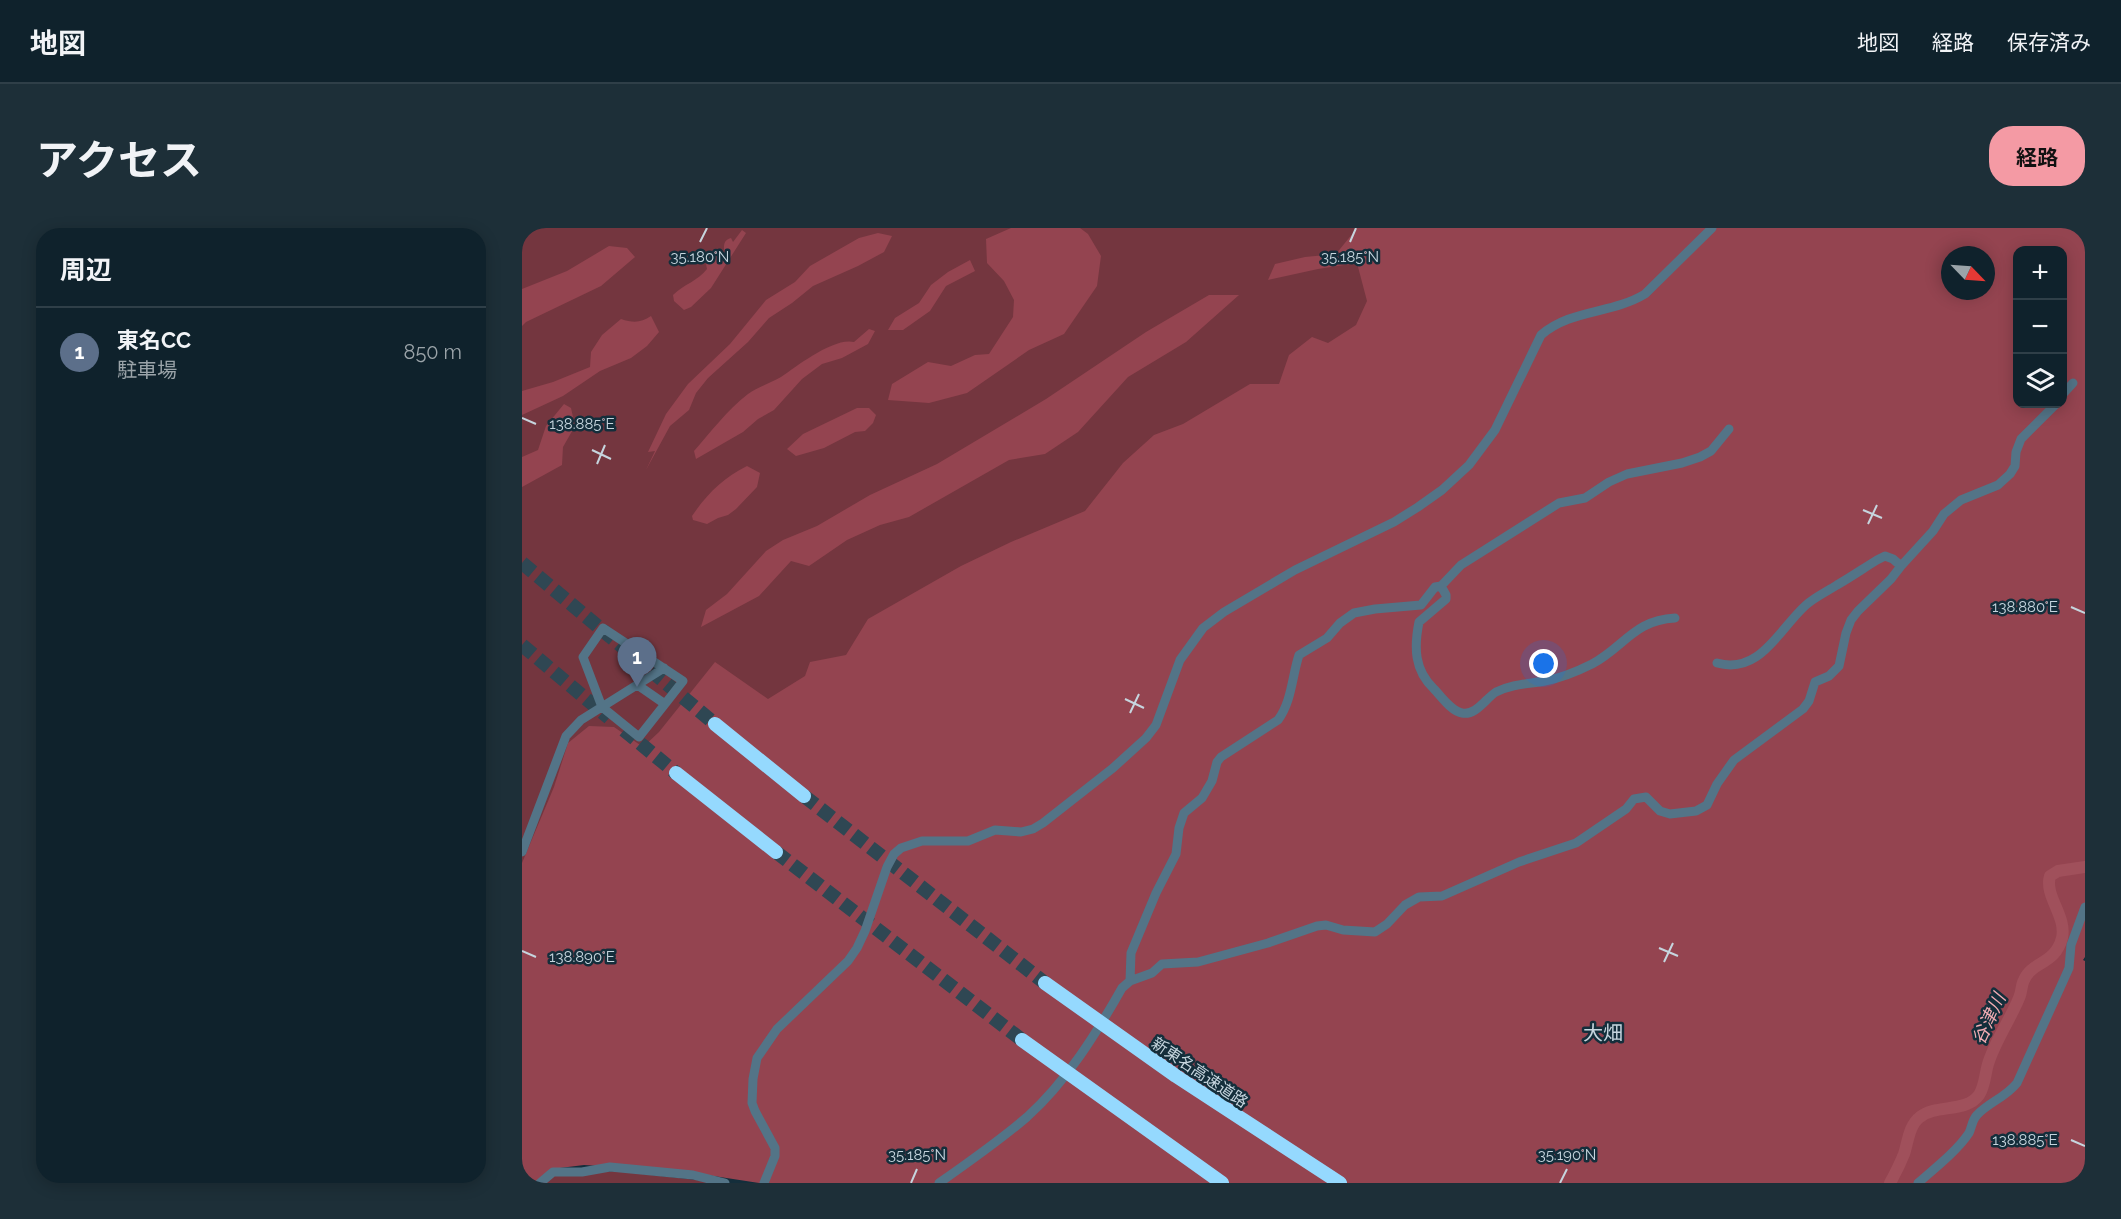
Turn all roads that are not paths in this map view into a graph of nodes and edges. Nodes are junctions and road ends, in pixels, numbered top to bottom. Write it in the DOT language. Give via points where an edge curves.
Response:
graph roads {
  1 [pos="1713,228"];
  2 [pos="2073,383"];
  3 [pos="2067,390"];
  4 [pos="2052,408"];
  5 [pos="1729,429"];
  6 [pos="1901,566"];
  7 [pos="1441,586"];
  8 [pos="1675,618"];
  9 [pos="1717,663"];
  10 [pos="664,668"];
  11 [pos="639,686"];
  12 [pos="665,704"];
  13 [pos="602,708"];
  14 [pos="715,724"];
  15 [pos="676,773"];
  16 [pos="804,796"];
  17 [pos="522,852"];
  18 [pos="776,852"];
  19 [pos="2085,907"];
  20 [pos="1130,981"];
  21 [pos="1045,982"];
  22 [pos="1022,1040"];
  23 [pos="540,1183"];
  24 [pos="725,1183"];
  25 [pos="764,1183"];
  26 [pos="939,1183"];
  27 [pos="1222,1183"];
  28 [pos="1340,1183"];
  29 [pos="1918,1183"];
  1 -- 25 [label="street" via="1633,302 1575,316 1541,335 1495,430 1469,465 1442,490 1394,522 1294,570 1203,628 1180,660 1156,725 1146,738 1043,823 1021,832 995,830 968,841 922,841 894,854 857,948 777,1029 757,1058 752,1102 775,1148"];
  2 -- 3 [label="street"];
  4 -- 6 [label="street" via="2021,439 2010,474 1998,485 1961,500 1944,514"];
  5 -- 7 [label="street" via="1711,451 1700,457 1627,474 1586,498 1558,503 1461,565"];
  6 -- 9 [label="street" via="1885,556 1877,560 1805,606 1755,658 1733,666"];
  6 -- 20 [label="street" via="1851,620 1839,666 1815,682 1803,709 1734,760 1707,805 1696,811 1670,814 1660,811 1646,797 1634,799 1626,809 1576,843 1519,862 1442,896 1419,897 1375,932 1317,926 1198,962 1162,964 1152,973"];
  7 -- 8 [label="street" via="1446,599 1419,622 1417,662 1429,685 1461,713 1470,712 1494,693 1512,686 1557,678 1584,667 1647,624"];
  7 -- 20 [label="street" via="1435,587 1421,605 1354,613 1327,638 1299,655 1284,712 1278,720 1221,757 1202,798 1184,813 1176,854 1131,952"];
  10 -- 11 [label="street"];
  10 -- 12 [label="street" via="683,681"];
  10 -- 13 [label="street" via="603,628 583,657"];
  11 -- 12 [label="street"];
  11 -- 13 [label="street"];
  12 -- 13 [label="street" via="639,737"];
  13 -- 17 [label="street" via="581,720 566,736"];
  14 -- 16 [label="highway"];
  15 -- 18 [label="highway"];
  19 -- 29 [label="street" via="2066,976 2017,1083 2009,1093 1978,1113 1969,1132"];
  20 -- 26 [label="street" via="1082,1054 1028,1116"];
  21 -- 28 [label="highway, 新東名高速道路" via="1228,1111"];
  22 -- 27 [label="highway"];
  23 -- 24 [label="street" via="553,1172 610,1167 693,1175"];
}
